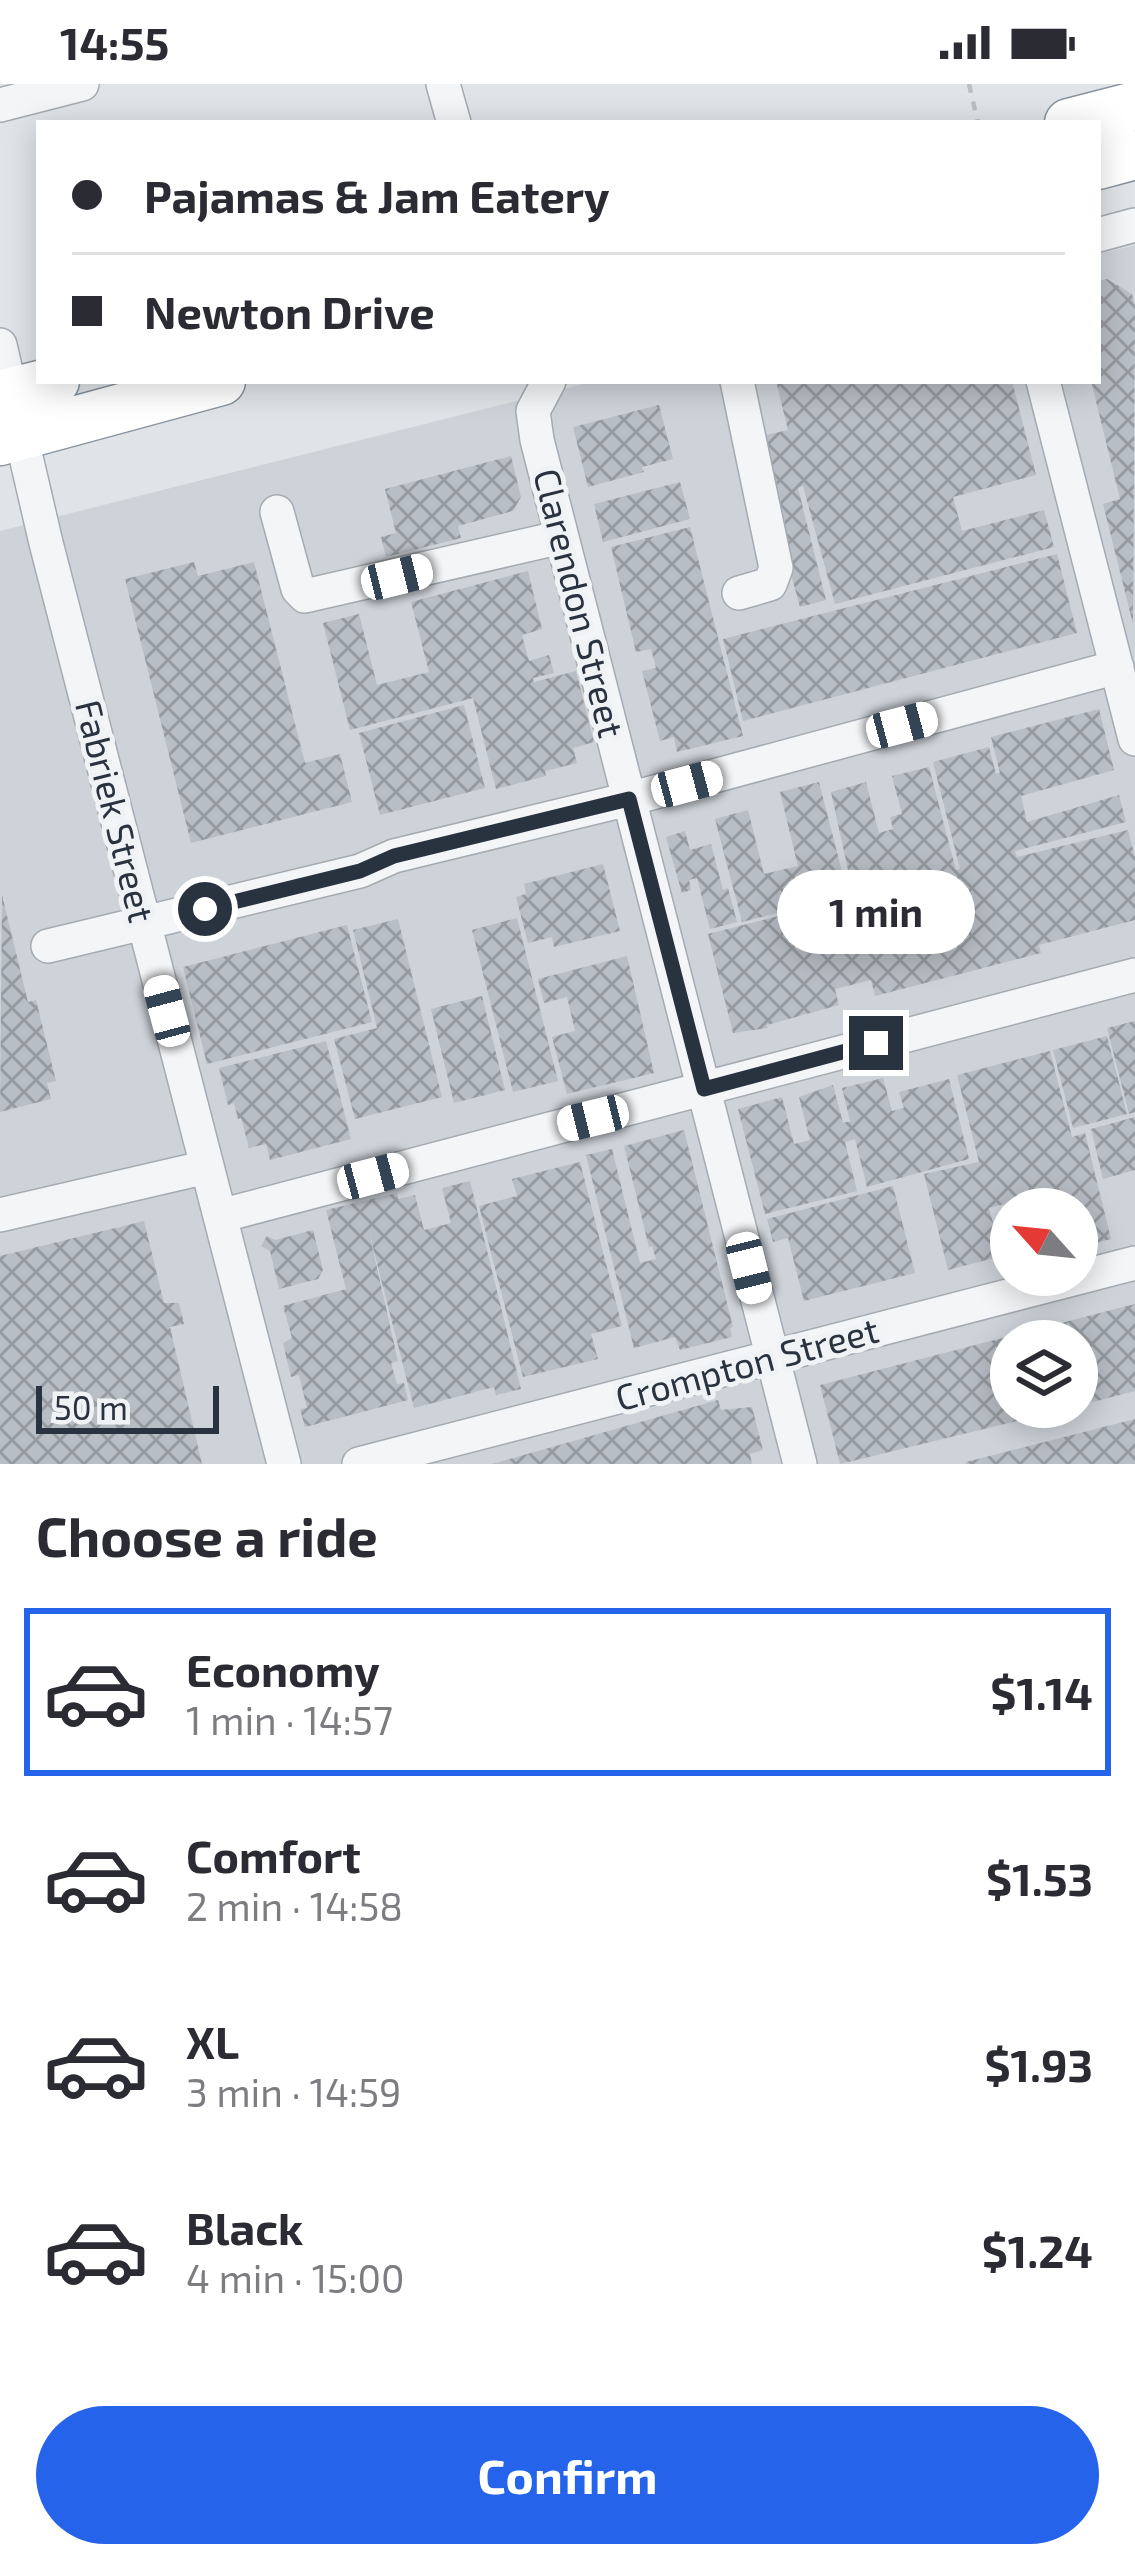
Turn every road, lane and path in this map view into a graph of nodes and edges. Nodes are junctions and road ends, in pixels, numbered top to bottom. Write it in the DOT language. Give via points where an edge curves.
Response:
graph roads {
  1 [pos="82,84"];
  2 [pos="443,84"];
  3 [pos="969,84"];
  4 [pos="0,105"];
  5 [pos="1135,106"];
  6 [pos="453,120"];
  7 [pos="977,120"];
  8 [pos="1081,120"];
  9 [pos="1135,155"];
  10 [pos="1101,164"];
  11 [pos="1135,225"];
  12 [pos="1101,234"];
  13 [pos="0,345"];
  14 [pos="199,384"];
  15 [pos="546,384"];
  16 [pos="738,384"];
  17 [pos="1044,384"];
  18 [pos="17,409"];
  19 [pos="277,512"];
  20 [pos="562,537"];
  21 [pos="740,593"];
  22 [pos="1117,667"];
  23 [pos="1135,739"];
  24 [pos="629,799"];
  25 [pos="144,923"];
  26 [pos="48,946"];
  27 [pos="1135,975"];
  28 [pos="704,1089"];
  29 [pos="207,1167"];
  30 [pos="0,1215"];
  31 [pos="220,1216"];
  32 [pos="1135,1263"];
  33 [pos="772,1357"];
  34 [pos="284,1464"];
  35 [pos="359,1464"];
  36 [pos="800,1464"];
  1 -- 4 [label="street"];
  2 -- 6 [label="street"];
  3 -- 7 [label="path"];
  5 -- 8 [label="highway"];
  9 -- 10 [label="highway"];
  11 -- 12 [label="street"];
  13 -- 18 [label="street, Fabriek Street"];
  14 -- 18 [label="highway"];
  15 -- 20 [label="street, Clarendon Street" via="533,411"];
  16 -- 21 [label="street" via="776,568 770,584"];
  17 -- 22 [label="street"];
  18 -- 25 [label="street, Fabriek Street"];
  19 -- 20 [label="street" via="298,589 315,597"];
  20 -- 24 [label="street, Clarendon Street"];
  22 -- 23 [label="street"];
  22 -- 24 [label="street"];
  24 -- 25 [label="street"];
  24 -- 28 [label="street, Clarendon Street"];
  25 -- 26 [label="street"];
  25 -- 29 [label="street, Fabriek Street" via="180,1101"];
  27 -- 28 [label="street"];
  28 -- 31 [label="street"];
  28 -- 33 [label="street, Clarendon Street"];
  29 -- 30 [label="street"];
  29 -- 31 [label="street, Fabriek Street"];
  31 -- 34 [label="street, Fabriek Street"];
  32 -- 33 [label="street, Crompton Street"];
  33 -- 35 [label="street, Crompton Street"];
  33 -- 36 [label="street, Clarendon Street"];
}
